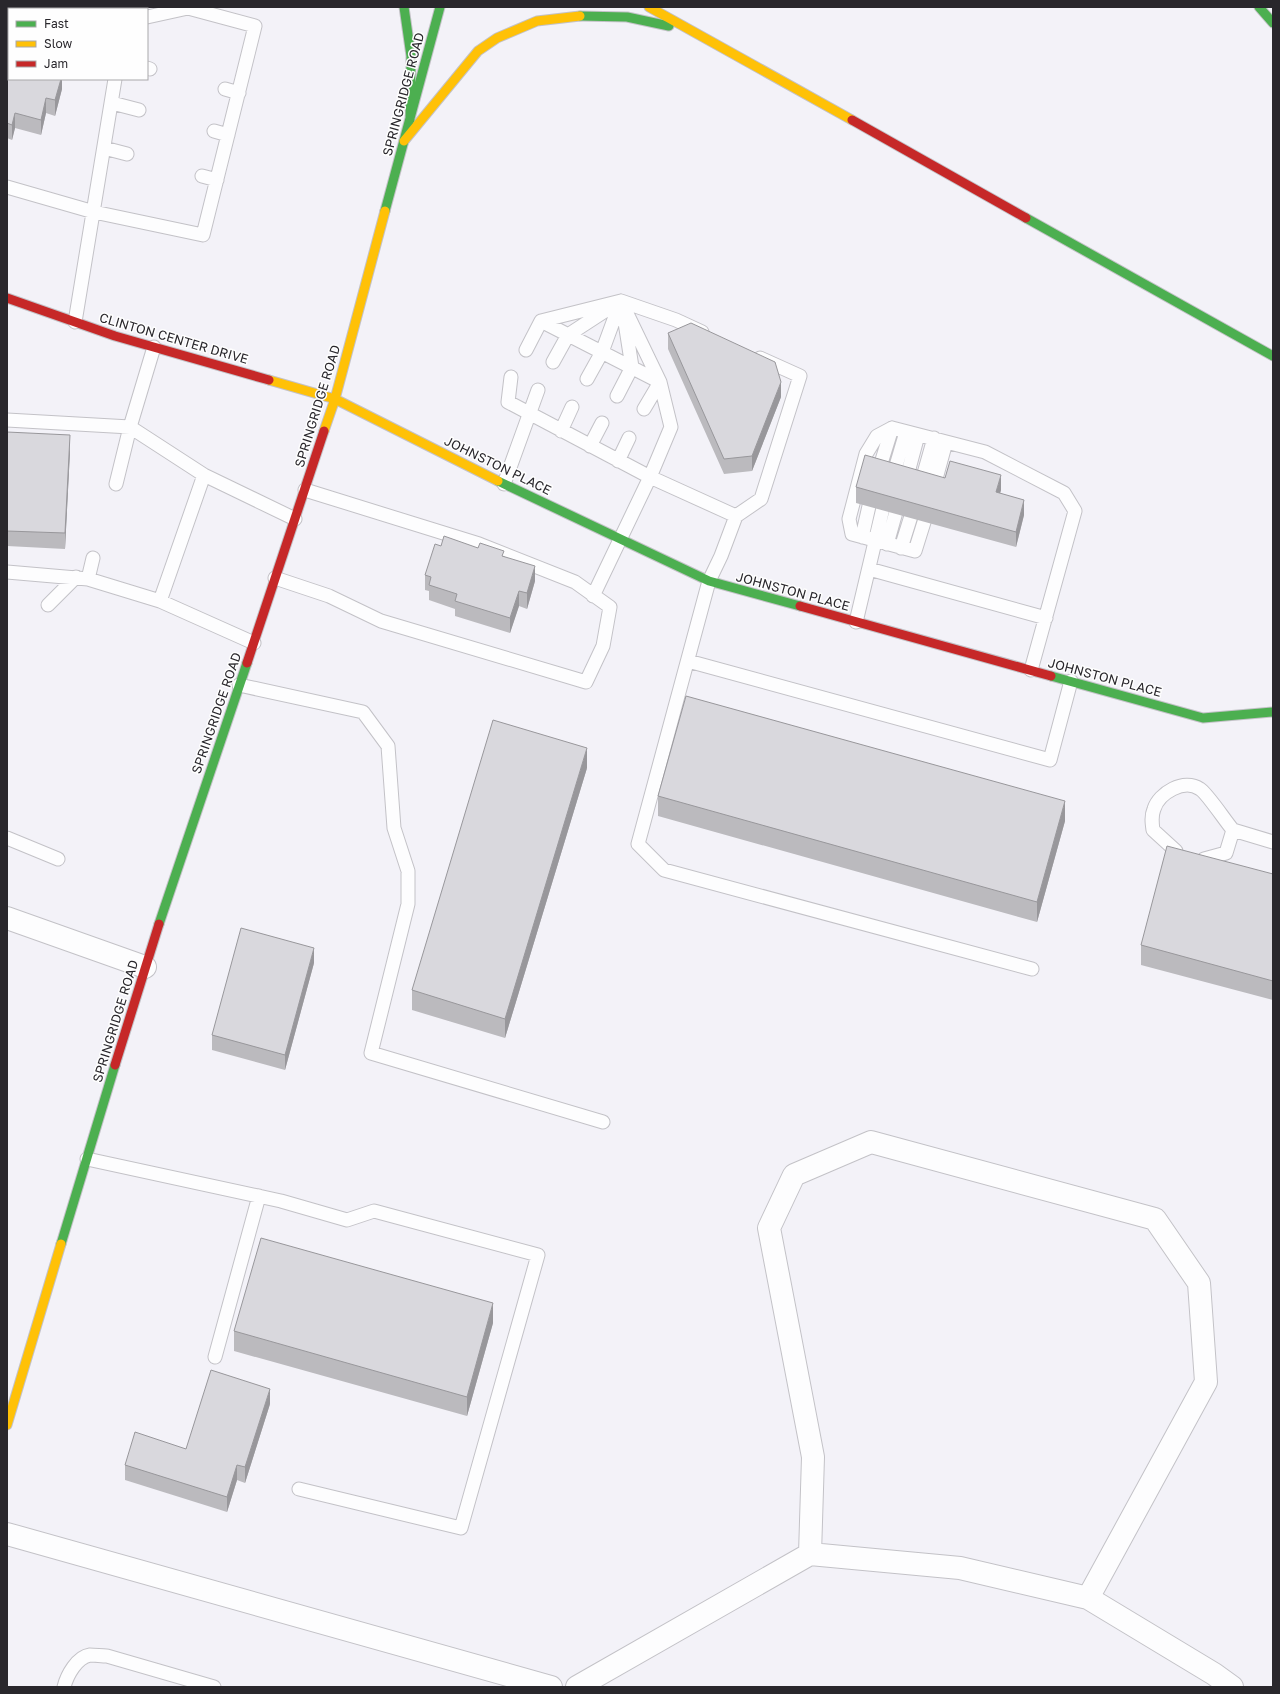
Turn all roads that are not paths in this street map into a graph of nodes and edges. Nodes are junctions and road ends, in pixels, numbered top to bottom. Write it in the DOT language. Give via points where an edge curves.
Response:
graph roads {
  1 [pos="404,7"];
  2 [pos="440,7"];
  3 [pos="649,7"];
  4 [pos="1260,7"];
  5 [pos="148,17"];
  6 [pos="1273,23"];
  7 [pos="693,32"];
  8 [pos="116,80"];
  9 [pos="225,89"];
  10 [pos="239,93"];
  11 [pos="112,103"];
  12 [pos="139,110"];
  13 [pos="410,120"];
  14 [pos="214,131"];
  15 [pos="228,135"];
  16 [pos="404,141"];
  17 [pos="104,148"];
  18 [pos="127,154"];
  19 [pos="202,176"];
  20 [pos="217,180"];
  21 [pos="7,188"];
  22 [pos="94,212"];
  23 [pos="7,298"];
  24 [pos="621,301"];
  25 [pos="541,321"];
  26 [pos="75,322"];
  27 [pos="568,335"];
  28 [pos="712,337"];
  29 [pos="154,347"];
  30 [pos="526,350"];
  31 [pos="602,352"];
  32 [pos="749,353"];
  33 [pos="1273,356"];
  34 [pos="553,362"];
  35 [pos="632,368"];
  36 [pos="511,377"];
  37 [pos="587,379"];
  38 [pos="660,382"];
  39 [pos="538,390"];
  40 [pos="617,396"];
  41 [pos="335,399"];
  42 [pos="572,407"];
  43 [pos="644,410"];
  44 [pos="528,413"];
  45 [pos="7,420"];
  46 [pos="602,423"];
  47 [pos="130,427"];
  48 [pos="892,428"];
  49 [pos="561,431"];
  50 [pos="912,433"];
  51 [pos="629,438"];
  52 [pos="940,440"];
  53 [pos="590,446"];
  54 [pos="618,461"];
  55 [pos="878,473"];
  56 [pos="204,475"];
  57 [pos="893,476"];
  58 [pos="650,477"];
  59 [pos="906,480"];
  60 [pos="116,484"];
  61 [pos="504,484"];
  62 [pos="921,484"];
  63 [pos="934,486"];
  64 [pos="305,490"];
  65 [pos="869,506"];
  66 [pos="883,508"];
  67 [pos="896,512"];
  68 [pos="736,516"];
  69 [pos="911,516"];
  70 [pos="295,519"];
  71 [pos="925,519"];
  72 [pos="620,540"];
  73 [pos="875,541"];
  74 [pos="901,548"];
  75 [pos="93,558"];
  76 [pos="869,569"];
  77 [pos="7,572"];
  78 [pos="82,578"];
  79 [pos="275,578"];
  80 [pos="709,581"];
  81 [pos="593,596"];
  82 [pos="160,601"];
  83 [pos="48,605"];
  84 [pos="1046,618"];
  85 [pos="856,622"];
  86 [pos="254,643"];
  87 [pos="688,660"];
  88 [pos="1031,670"];
  89 [pos="1071,681"];
  90 [pos="239,685"];
  91 [pos="1273,712"];
  92 [pos="1233,830"];
  93 [pos="7,838"];
  94 [pos="1273,842"];
  95 [pos="1176,851"];
  96 [pos="1204,859"];
  97 [pos="58,860"];
  98 [pos="7,918"];
  99 [pos="145,967"];
  100 [pos="1032,969"];
  101 [pos="603,1122"];
  102 [pos="87,1159"];
  103 [pos="259,1196"];
  104 [pos="215,1357"];
  105 [pos="7,1425"];
  106 [pos="299,1489"];
  107 [pos="7,1534"];
  108 [pos="810,1554"];
  109 [pos="1088,1598"];
  110 [pos="64,1687"];
  111 [pos="214,1687"];
  112 [pos="551,1687"];
  113 [pos="578,1687"];
  114 [pos="1232,1687"];
  1 -- 13 [label="main road" via="411,56"];
  2 -- 13 [label="main road, SPRINGRIDGE ROAD"];
  3 -- 7 [label="main road"];
  4 -- 6 [label="main road"];
  5 -- 10 [label="lane" via="188,8 255,26"];
  7 -- 16 [label="main road" via="627,17 575,16 537,21 497,38 478,51"];
  7 -- 33 [label="main road"];
  8 -- 11 [label="lane"];
  9 -- 10 [label="lane"];
  10 -- 15 [label="lane"];
  11 -- 12 [label="lane"];
  11 -- 17 [label="lane"];
  13 -- 16 [label="main road, SPRINGRIDGE ROAD"];
  14 -- 15 [label="lane"];
  15 -- 20 [label="lane"];
  16 -- 41 [label="main road, SPRINGRIDGE ROAD"];
  17 -- 18 [label="lane"];
  17 -- 22 [label="lane"];
  19 -- 20 [label="lane"];
  20 -- 22 [label="lane" via="204,235"];
  21 -- 22 [label="lane"];
  22 -- 26 [label="lane"];
  23 -- 26 [label="main road, CLINTON CENTER DRIVE"];
  24 -- 25 [label="lane"];
  24 -- 27 [label="lane"];
  24 -- 28 [label="lane" via="676,320"];
  24 -- 31 [label="lane"];
  24 -- 35 [label="lane"];
  24 -- 38 [label="lane"];
  25 -- 27 [label="lane"];
  25 -- 30 [label="lane"];
  26 -- 29 [label="main road, CLINTON CENTER DRIVE"];
  27 -- 31 [label="lane"];
  27 -- 34 [label="lane"];
  29 -- 41 [label="main road, CLINTON CENTER DRIVE"];
  29 -- 47 [label="lane"];
  31 -- 35 [label="lane"];
  31 -- 37 [label="lane"];
  32 -- 68 [label="lane" via="800,376 762,499"];
  35 -- 38 [label="lane"];
  35 -- 40 [label="lane"];
  36 -- 44 [label="lane" via="508,402"];
  38 -- 43 [label="lane"];
  38 -- 58 [label="lane" via="670,427"];
  39 -- 44 [label="lane"];
  41 -- 61 [label="main road, JOHNSTON PLACE"];
  41 -- 64 [label="main road, SPRINGRIDGE ROAD"];
  42 -- 49 [label="lane"];
  44 -- 49 [label="lane"];
  44 -- 61 [label="lane"];
  45 -- 47 [label="lane"];
  46 -- 53 [label="lane"];
  47 -- 56 [label="lane"];
  47 -- 60 [label="lane"];
  48 -- 50 [label="lane"];
  48 -- 55 [label="lane"];
  48 -- 73 [label="lane" via="877,436 866,454 848,518 852,534"];
  49 -- 53 [label="lane"];
  50 -- 52 [label="lane"];
  50 -- 57 [label="lane"];
  50 -- 59 [label="lane"];
  51 -- 54 [label="lane"];
  52 -- 62 [label="lane"];
  52 -- 63 [label="lane"];
  52 -- 84 [label="lane" via="985,452 1064,493 1075,511"];
  53 -- 54 [label="lane"];
  54 -- 58 [label="lane"];
  56 -- 70 [label="lane"];
  56 -- 82 [label="lane"];
  58 -- 68 [label="lane"];
  58 -- 72 [label="lane"];
  61 -- 72 [label="main road, JOHNSTON PLACE"];
  64 -- 70 [label="main road, SPRINGRIDGE ROAD"];
  64 -- 81 [label="lane" via="480,544 575,582"];
  65 -- 73 [label="lane"];
  66 -- 73 [label="lane"];
  67 -- 73 [label="lane"];
  68 -- 80 [label="lane"];
  69 -- 74 [label="lane"];
  70 -- 79 [label="main road, SPRINGRIDGE ROAD"];
  71 -- 74 [label="lane" via="915,551"];
  72 -- 80 [label="main road, JOHNSTON PLACE"];
  72 -- 81 [label="lane"];
  73 -- 74 [label="lane"];
  73 -- 76 [label="lane"];
  75 -- 78 [label="lane"];
  76 -- 84 [label="lane"];
  76 -- 85 [label="lane"];
  77 -- 78 [label="lane"];
  78 -- 82 [label="lane"];
  78 -- 83 [label="lane"];
  79 -- 81 [label="lane" via="328,596 381,621 586,682 603,646 610,607"];
  79 -- 86 [label="main road, SPRINGRIDGE ROAD"];
  80 -- 85 [label="main road, JOHNSTON PLACE"];
  80 -- 87 [label="lane"];
  82 -- 86 [label="lane"];
  84 -- 88 [label="lane"];
  85 -- 88 [label="main road, JOHNSTON PLACE"];
  86 -- 90 [label="main road, SPRINGRIDGE ROAD"];
  87 -- 89 [label="lane" via="1050,760"];
  87 -- 100 [label="lane" via="638,844 664,870"];
  88 -- 89 [label="main road, JOHNSTON PLACE"];
  89 -- 91 [label="main road, JOHNSTON PLACE" via="1203,718"];
  90 -- 99 [label="main road, SPRINGRIDGE ROAD"];
  90 -- 101 [label="lane" via="363,712 388,746 394,828 408,871 408,904 371,1053"];
  92 -- 94 [label="lane"];
  92 -- 95 [label="lane" via="1200,788 1178,787 1159,799 1152,820 1153,830"];
  92 -- 96 [label="lane" via="1226,853"];
  93 -- 97 [label="lane"];
  98 -- 99 [label="street"];
  99 -- 102 [label="main road, SPRINGRIDGE ROAD"];
  102 -- 103 [label="lane"];
  102 -- 105 [label="main road, SPRINGRIDGE ROAD"];
  103 -- 104 [label="lane"];
  103 -- 106 [label="lane" via="346,1220 374,1211 538,1256 461,1528"];
  107 -- 112 [label="street"];
  108 -- 109 [label="street" via="960,1568"];
  108 -- 109 [label="street" via="813,1457 769,1228 794,1175 871,1142 1155,1219 1199,1283 1206,1382"];
  108 -- 113 [label="street"];
  109 -- 114 [label="street"];
  110 -- 111 [label="lane" via="66,1679 77,1663 89,1656 107,1656"];
}
